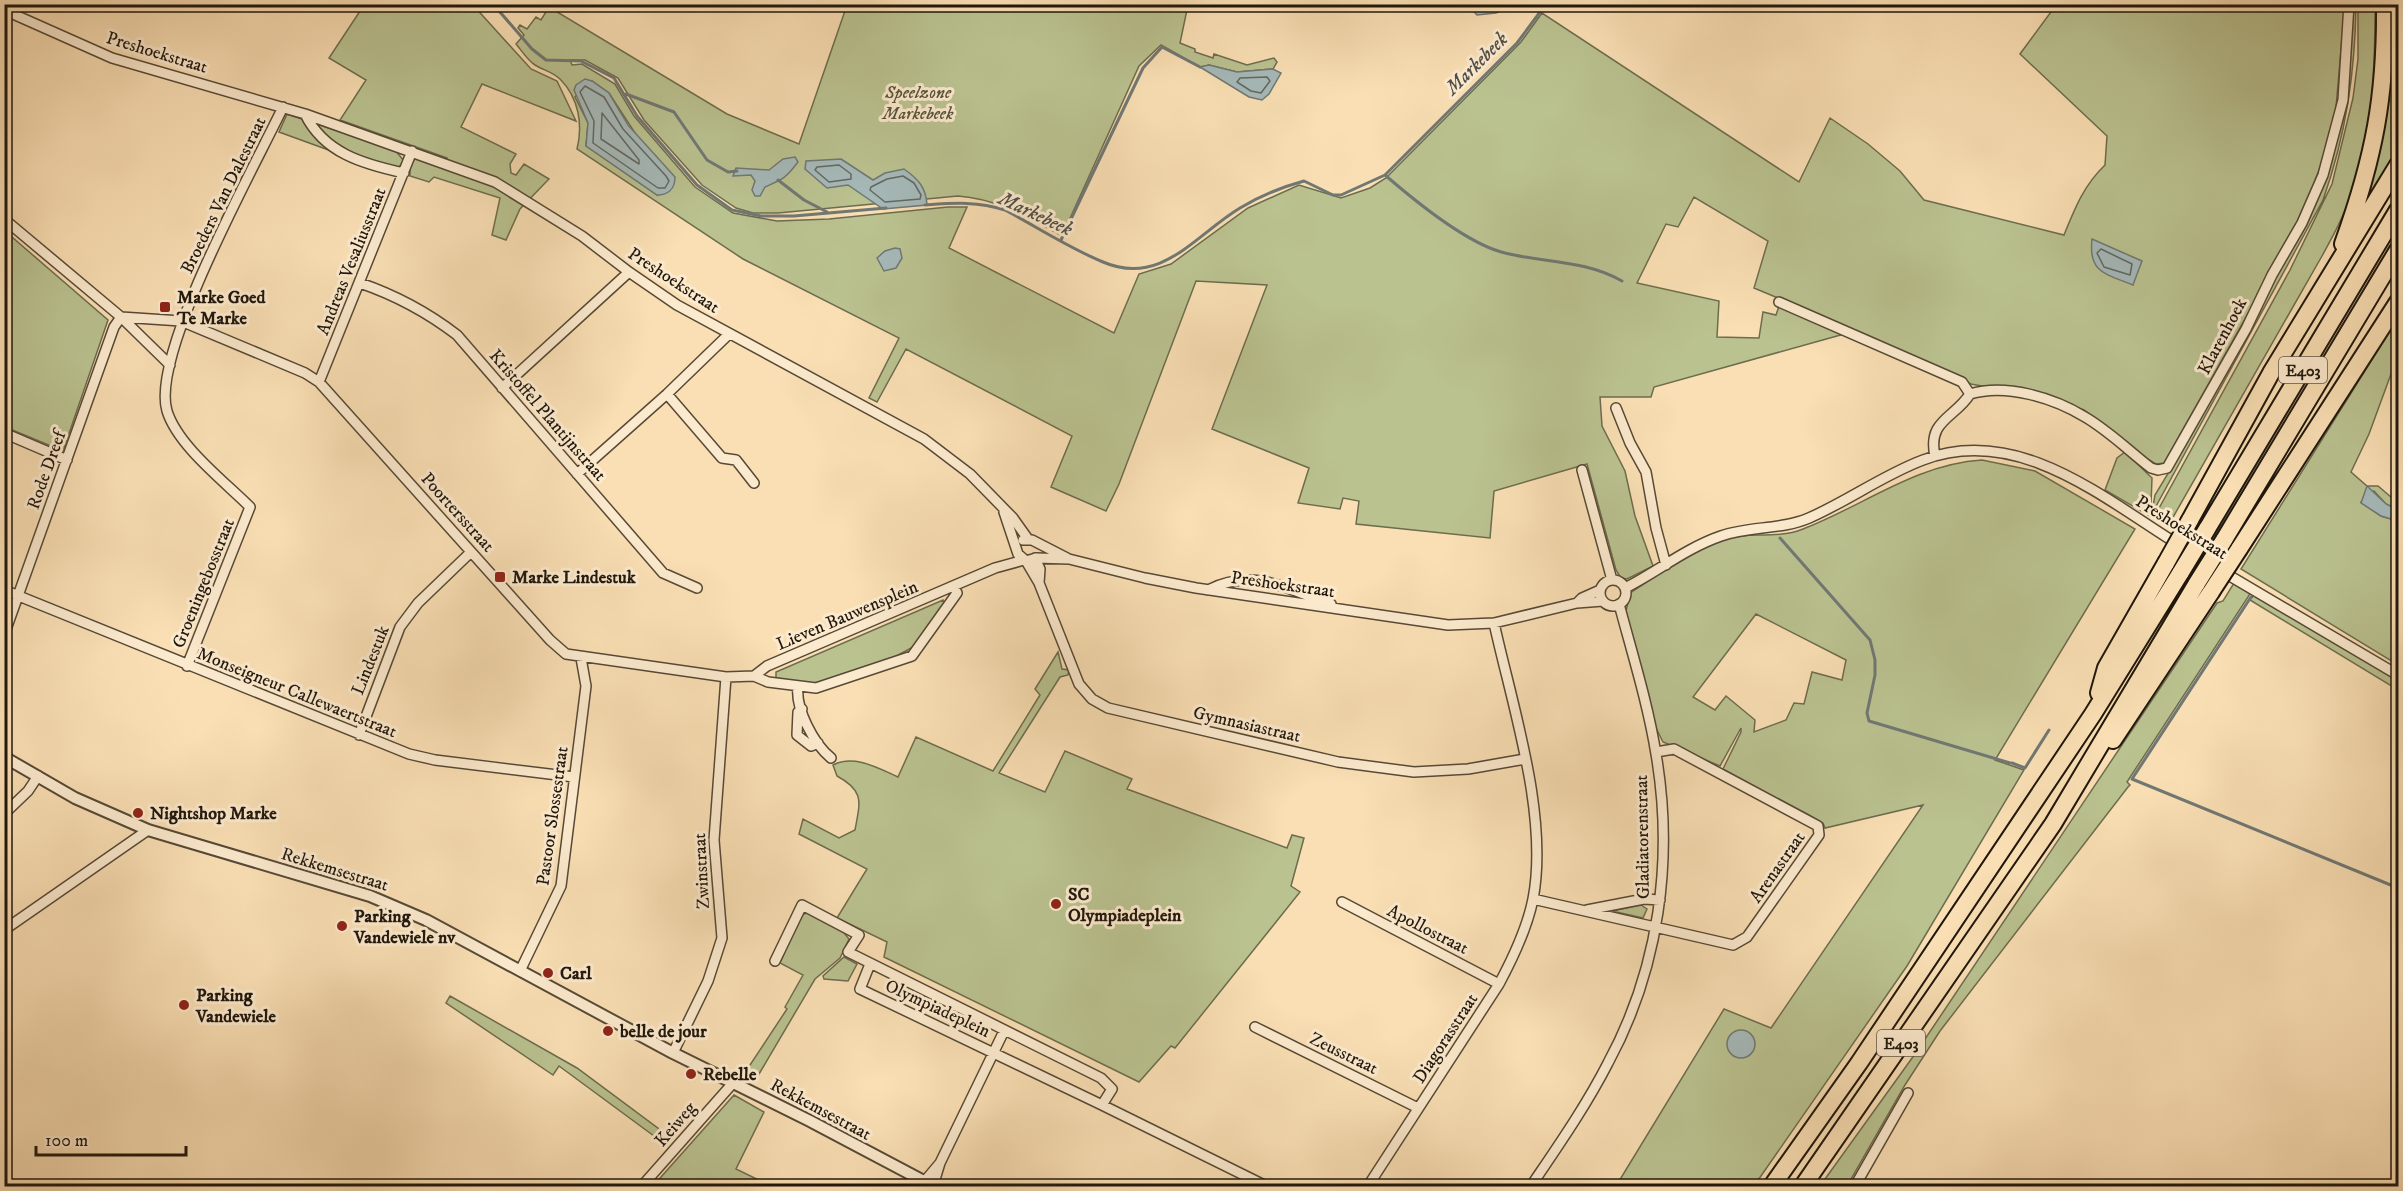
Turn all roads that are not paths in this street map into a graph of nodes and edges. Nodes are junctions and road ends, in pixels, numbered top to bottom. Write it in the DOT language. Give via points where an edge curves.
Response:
graph roads {
  1 [pos="2349,4"];
  2 [pos="2385,4"];
  3 [pos="4,10"];
  4 [pos="283,107"];
  5 [pos="305,114"];
  6 [pos="412,151"];
  7 [pos="2398,165"];
  8 [pos="404,173"];
  9 [pos="2398,210"];
  10 [pos="4,219"];
  11 [pos="2398,250"];
  12 [pos="2336,265"];
  13 [pos="629,273"];
  14 [pos="360,283"];
  15 [pos="2398,296"];
  16 [pos="1779,302"];
  17 [pos="2398,302"];
  18 [pos="121,317"];
  19 [pos="181,321"];
  20 [pos="2378,332"];
  21 [pos="729,334"];
  22 [pos="170,365"];
  23 [pos="319,382"];
  24 [pos="502,388"];
  25 [pos="667,394"];
  26 [pos="1970,394"];
  27 [pos="1616,408"];
  28 [pos="4,433"];
  29 [pos="1935,456"];
  30 [pos="67,460"];
  31 [pos="1582,470"];
  32 [pos="577,474"];
  33 [pos="754,483"];
  34 [pos="1004,512"];
  35 [pos="1028,539"];
  36 [pos="1038,545"];
  37 [pos="1017,549"];
  38 [pos="471,552"];
  39 [pos="1030,559"];
  40 [pos="1069,559"];
  41 [pos="1666,565"];
  42 [pos="995,568"];
  43 [pos="1612,580"];
  44 [pos="954,587"];
  45 [pos="2204,587"];
  46 [pos="696,588"];
  47 [pos="1625,588"];
  48 [pos="4,590"];
  49 [pos="1208,590"];
  50 [pos="1600,590"];
  51 [pos="18,598"];
  52 [pos="1603,601"];
  53 [pos="1576,603"];
  54 [pos="1618,604"];
  55 [pos="1353,611"];
  56 [pos="1494,623"];
  57 [pos="4,635"];
  58 [pos="581,658"];
  59 [pos="187,666"];
  60 [pos="2398,675"];
  61 [pos="754,676"];
  62 [pos="726,678"];
  63 [pos="798,686"];
  64 [pos="802,709"];
  65 [pos="2093,714"];
  66 [pos="359,735"];
  67 [pos="818,743"];
  68 [pos="1656,752"];
  69 [pos="4,757"];
  70 [pos="831,758"];
  71 [pos="1525,759"];
  72 [pos="38,777"];
  73 [pos="574,777"];
  74 [pos="4,814"];
  75 [pos="148,830"];
  76 [pos="1533,899"];
  77 [pos="1660,900"];
  78 [pos="1342,902"];
  79 [pos="1582,911"];
  80 [pos="1656,929"];
  81 [pos="4,930"];
  82 [pos="775,961"];
  83 [pos="870,964"];
  84 [pos="520,971"];
  85 [pos="1499,984"];
  86 [pos="1256,1027"];
  87 [pos="1004,1031"];
  88 [pos="994,1051"];
  89 [pos="673,1053"];
  90 [pos="733,1083"];
  91 [pos="1908,1093"];
  92 [pos="1102,1105"];
  93 [pos="1419,1108"];
  94 [pos="930,1185"];
  95 [pos="642,1186"];
  96 [pos="1266,1186"];
  97 [pos="1368,1186"];
  98 [pos="1531,1186"];
  99 [pos="1772,1186"];
  100 [pos="1803,1186"];
  101 [pos="1855,1186"];
  1 -- 26 [label="street, Klarenhoek" via="2343,100 2323,175 2246,329 2167,468 2151,468 2087,417 2053,402 1999,390"];
  2 -- 12 [label="highway" via="2386,48 2377,131"];
  3 -- 4 [label="street, Preshoekstraat" via="112,58"];
  4 -- 5 [label="street, Preshoekstraat"];
  4 -- 19 [label="street, Broeders Van Dalestraat"];
  5 -- 6 [label="street, Preshoekstraat"];
  5 -- 8 [label="street" via="313,132 340,152"];
  6 -- 8 [label="street, Andreas Vesaliusstraat"];
  6 -- 13 [label="street, Preshoekstraat" via="495,182 582,236"];
  7 -- 12 [label="highway"];
  8 -- 14 [label="street, Andreas Vesaliusstraat"];
  9 -- 65 [label="highway, E403, bridge"];
  10 -- 18 [label="street"];
  11 -- 45 [label="highway, E403, bridge" via="2224,540"];
  12 -- 65 [label="highway, bridge" via="2106,668"];
  13 -- 21 [label="street, Preshoekstraat"];
  13 -- 24 [label="street"];
  14 -- 23 [label="street, Andreas Vesaliusstraat"];
  14 -- 24 [label="street, Kristoffel Plantijnstraat" via="435,318 457,335"];
  15 -- 20 [label="highway"];
  16 -- 26 [label="street" via="1962,382"];
  17 -- 20 [label="highway"];
  18 -- 19 [label="street, Poortersstraat"];
  18 -- 22 [label="street"];
  18 -- 30 [label="street, Rode Dreef" via="114,327"];
  19 -- 22 [label="street, Broeders Van Dalestraat"];
  19 -- 23 [label="street, Poortersstraat"];
  20 -- 45 [label="highway, bridge" via="2239,549"];
  21 -- 25 [label="street"];
  21 -- 34 [label="street, Preshoekstraat" via="924,439 970,474"];
  22 -- 59 [label="street, Groeningebosstraat" via="163,392 174,425 250,507"];
  23 -- 38 [label="street, Poortersstraat"];
  24 -- 32 [label="street, Kristoffel Plantijnstraat"];
  25 -- 32 [label="street"];
  25 -- 33 [label="street" via="722,458 736,460"];
  26 -- 29 [label="street" via="1938,426"];
  27 -- 41 [label="street" via="1646,472"];
  28 -- 30 [label="street"];
  29 -- 41 [label="street, Preshoekstraat" via="1903,468 1805,520 1719,537"];
  29 -- 60 [label="street, Preshoekstraat" via="1968,450 1994,451 2054,469"];
  30 -- 51 [label="street, Rode Dreef"];
  31 -- 43 [label="street"];
  32 -- 46 [label="street, Kristoffel Plantijnstraat" via="663,573"];
  34 -- 35 [label="street, Preshoekstraat"];
  34 -- 37 [label="street, Preshoekstraat"];
  35 -- 36 [label="street"];
  35 -- 37 [label="street"];
  36 -- 39 [label="street" via="1039,551"];
  36 -- 40 [label="street, Preshoekstraat"];
  37 -- 39 [label="street"];
  37 -- 42 [label="street, Lieven Bauwensplein"];
  38 -- 58 [label="street, Poortersstraat" via="550,640 566,654"];
  38 -- 66 [label="street, Lindestuk" via="418,603 400,627"];
  39 -- 40 [label="street, Preshoekstraat"];
  39 -- 42 [label="street, Lieven Bauwensplein"];
  39 -- 71 [label="street, Gymnasiastraat" via="1040,569 1039,583 1079,684 1092,699 1108,708 1338,762 1414,772 1468,769"];
  40 -- 49 [label="street, Preshoekstraat"];
  41 -- 47 [label="street, Preshoekstraat"];
  42 -- 44 [label="street, Lieven Bauwensplein"];
  43 -- 47 [label="street"];
  43 -- 50 [label="street"];
  44 -- 61 [label="street, Lieven Bauwensplein" via="767,666"];
  44 -- 63 [label="street, Lieven Bauwensplein" via="957,593 912,656 816,688"];
  45 -- 100 [label="highway, E403" via="2128,722 2079,783"];
  47 -- 54 [label="street" via="1625,597"];
  48 -- 51 [label="street, Monseigneur Callewaertstraat"];
  49 -- 55 [label="street, Preshoekstraat"];
  49 -- 55 [label="street, Preshoekstraat" via="1226,581 1247,578 1272,582"];
  50 -- 52 [label="street"];
  50 -- 53 [label="street, Preshoekstraat"];
  51 -- 57 [label="street, Rode Dreef"];
  51 -- 59 [label="street, Monseigneur Callewaertstraat"];
  52 -- 53 [label="street, Preshoekstraat"];
  52 -- 54 [label="street"];
  53 -- 56 [label="street, Preshoekstraat"];
  54 -- 68 [label="street, Gladiatorenstraat"];
  55 -- 56 [label="street, Preshoekstraat" via="1448,626"];
  56 -- 71 [label="street, Diagorasstraat"];
  58 -- 62 [label="street, Poortersstraat"];
  58 -- 73 [label="street, Pastoor Slossestraat" via="586,686"];
  59 -- 66 [label="street, Monseigneur Callewaertstraat"];
  61 -- 62 [label="street, Lieven Bauwensplein"];
  61 -- 63 [label="street, Lieven Bauwensplein"];
  62 -- 89 [label="street, Zwinstraat" via="714,840 722,938 708,981"];
  63 -- 64 [label="street"];
  64 -- 67 [label="street"];
  64 -- 67 [label="street" via="798,712 796,735 811,746"];
  65 -- 99 [label="highway, E403"];
  66 -- 73 [label="street, Monseigneur Callewaertstraat" via="421,758"];
  67 -- 70 [label="street"];
  68 -- 77 [label="street, Gladiatorenstraat" via="1662,816"];
  68 -- 80 [label="street, Arenastraat" via="1674,749 1816,824 1820,832 1741,943 1733,945"];
  69 -- 72 [label="street, Rekkemsestraat"];
  71 -- 76 [label="street, Diagorasstraat" via="1537,844"];
  72 -- 74 [label="street"];
  72 -- 75 [label="street, Rekkemsestraat"];
  73 -- 84 [label="street, Pastoor Slossestraat" via="561,886"];
  75 -- 81 [label="street"];
  75 -- 84 [label="street, Rekkemsestraat" via="376,898"];
  76 -- 79 [label="street"];
  76 -- 85 [label="street, Diagorasstraat" via="1511,963"];
  77 -- 79 [label="street" via="1644,899"];
  77 -- 80 [label="street, Gladiatorenstraat"];
  78 -- 85 [label="street, Apollostraat"];
  79 -- 80 [label="street"];
  80 -- 98 [label="street, Gladiatorenstraat" via="1639,992 1609,1062"];
  82 -- 83 [label="street, Olympiadeplein" via="802,905 859,935 848,952"];
  83 -- 87 [label="street, Olympiadeplein"];
  83 -- 88 [label="street, Olympiadeplein" via="860,989 977,1047"];
  84 -- 89 [label="street, Rekkemsestraat"];
  85 -- 93 [label="street, Diagorasstraat"];
  86 -- 93 [label="street, Zeusstraat"];
  87 -- 88 [label="street, Olympiadeplein"];
  87 -- 92 [label="street, Olympiadeplein" via="1109,1083 1112,1089"];
  88 -- 92 [label="street, Olympiadeplein"];
  88 -- 94 [label="street"];
  89 -- 90 [label="street, Rekkemsestraat"];
  90 -- 94 [label="street, Rekkemsestraat"];
  90 -- 95 [label="street, Keiweg"];
  91 -- 101 [label="street"];
  92 -- 96 [label="street"];
  93 -- 97 [label="street, Diagorasstraat"];
}
